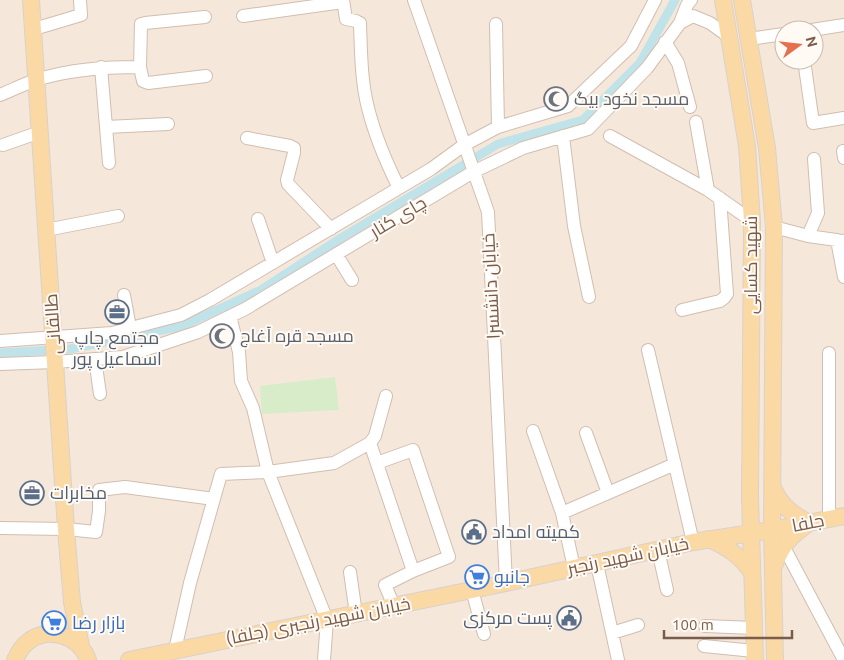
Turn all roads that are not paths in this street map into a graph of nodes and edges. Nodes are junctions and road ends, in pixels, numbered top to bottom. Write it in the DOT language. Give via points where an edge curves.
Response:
graph roads {
  1 [pos="31,0"];
  2 [pos="80,0"];
  3 [pos="414,0"];
  4 [pos="655,0"];
  5 [pos="691,0"];
  6 [pos="722,0"];
  7 [pos="742,0"];
  8 [pos="344,1"];
  9 [pos="243,16"];
  10 [pos="205,17"];
  11 [pos="680,23"];
  12 [pos="496,24"];
  13 [pos="844,25"];
  14 [pos="824,28"];
  15 [pos="34,29"];
  16 [pos="774,35"];
  17 [pos="728,36"];
  18 [pos="749,39"];
  19 [pos="665,42"];
  20 [pos="101,67"];
  21 [pos="140,67"];
  22 [pos="805,70"];
  23 [pos="206,76"];
  24 [pos="36,80"];
  25 [pos="0,95"];
  26 [pos="690,107"];
  27 [pos="844,118"];
  28 [pos="696,122"];
  29 [pos="168,124"];
  30 [pos="106,127"];
  31 [pos="498,127"];
  32 [pos="40,132"];
  33 [pos="563,136"];
  34 [pos="610,136"];
  35 [pos="247,138"];
  36 [pos="3,145"];
  37 [pos="464,145"];
  38 [pos="814,159"];
  39 [pos="109,163"];
  40 [pos="473,172"];
  41 [pos="399,188"];
  42 [pos="708,190"];
  43 [pos="720,198"];
  44 [pos="118,216"];
  45 [pos="258,219"];
  46 [pos="752,221"];
  47 [pos="774,227"];
  48 [pos="331,229"];
  49 [pos="46,230"];
  50 [pos="808,236"];
  51 [pos="841,241"];
  52 [pos="336,254"];
  53 [pos="273,263"];
  54 [pos="844,277"];
  55 [pos="352,280"];
  56 [pos="124,295"];
  57 [pos="589,297"];
  58 [pos="682,310"];
  59 [pos="230,316"];
  60 [pos="130,328"];
  61 [pos="54,336"];
  62 [pos="0,341"];
  63 [pos="648,350"];
  64 [pos="829,353"];
  65 [pos="95,359"];
  66 [pos="55,362"];
  67 [pos="0,364"];
  68 [pos="100,394"];
  69 [pos="386,396"];
  70 [pos="750,422"];
  71 [pos="773,426"];
  72 [pos="533,431"];
  73 [pos="586,433"];
  74 [pos="370,443"];
  75 [pos="377,463"];
  76 [pos="675,464"];
  77 [pos="268,472"];
  78 [pos="772,486"];
  79 [pos="608,493"];
  80 [pos="750,497"];
  81 [pos="214,499"];
  82 [pos="562,513"];
  83 [pos="840,518"];
  84 [pos="809,523"];
  85 [pos="0,528"];
  86 [pos="66,529"];
  87 [pos="772,530"];
  88 [pos="751,533"];
  89 [pos="701,541"];
  90 [pos="658,550"];
  91 [pos="787,553"];
  92 [pos="596,564"];
  93 [pos="574,568"];
  94 [pos="413,571"];
  95 [pos="772,571"];
  96 [pos="350,572"];
  97 [pos="752,573"];
  98 [pos="506,583"];
  99 [pos="472,590"];
  100 [pos="668,590"];
  101 [pos="394,606"];
  102 [pos="356,614"];
  103 [pos="327,620"];
  104 [pos="638,625"];
  105 [pos="705,626"];
  106 [pos="754,628"];
  107 [pos="612,633"];
  108 [pos="484,634"];
  109 [pos="704,646"];
  110 [pos="84,653"];
  111 [pos="169,654"];
  112 [pos="754,656"];
  113 [pos="14,660"];
  114 [pos="129,660"];
  115 [pos="324,660"];
  116 [pos="618,660"];
  117 [pos="775,660"];
  118 [pos="844,660"];
  1 -- 15 [label="main road, طالقانی"];
  2 -- 15 [label="street" via="81,15"];
  3 -- 37 [label="street, خیابان دانشسرا"];
  4 -- 31 [label="street, چای کنار" via="631,46 568,106"];
  5 -- 11 [label="street, چای کنار"];
  6 -- 17 [label="main road, شهید کسایی"];
  7 -- 18 [label="main road, شهید کسایی"];
  8 -- 9 [label="street"];
  8 -- 41 [label="street" via="346,19 360,23 367,106"];
  10 -- 21 [label="street" via="141,24"];
  11 -- 17 [label="street" via="693,16"];
  11 -- 19 [label="street, چای کنار"];
  12 -- 31 [label="street"];
  13 -- 14 [label="street"];
  15 -- 24 [label="main road, طالقانی"];
  16 -- 18 [label="street"];
  17 -- 46 [label="main road, شهید کسایی" via="747,146"];
  18 -- 47 [label="main road, شهید کسایی" via="767,148"];
  19 -- 26 [label="street" via="678,63"];
  19 -- 33 [label="street, چای کنار" via="647,68 588,129"];
  20 -- 21 [label="street"];
  20 -- 24 [label="street"];
  20 -- 30 [label="street"];
  21 -- 23 [label="street" via="143,81 148,83"];
  22 -- 27 [label="street" via="813,123"];
  24 -- 25 [label="street"];
  24 -- 32 [label="main road, طالقانی"];
  28 -- 42 [label="street"];
  29 -- 30 [label="street"];
  30 -- 39 [label="street"];
  31 -- 37 [label="street, چای کنار"];
  32 -- 36 [label="street"];
  32 -- 49 [label="main road, طالقانی"];
  33 -- 40 [label="street, چای کنار" via="523,148"];
  33 -- 57 [label="street" via="574,226"];
  34 -- 42 [label="street"];
  35 -- 48 [label="street" via="294,148 288,184"];
  37 -- 40 [label="street, خیابان دانشسرا"];
  37 -- 41 [label="street, چای کنار"];
  38 -- 50 [label="street" via="818,213"];
  40 -- 52 [label="street, چای کنار"];
  40 -- 98 [label="street, خیابان دانشسرا" via="488,212"];
  41 -- 48 [label="street, چای کنار"];
  42 -- 43 [label="street"];
  43 -- 46 [label="street"];
  43 -- 58 [label="street" via="727,294 720,301"];
  44 -- 49 [label="street"];
  45 -- 53 [label="street"];
  46 -- 70 [label="main road, شهید کسایی"];
  47 -- 50 [label="street"];
  47 -- 71 [label="main road, شهید کسایی"];
  48 -- 53 [label="street, چای کنار"];
  49 -- 61 [label="main road, طالقانی"];
  50 -- 51 [label="street"];
  51 -- 54 [label="street"];
  52 -- 55 [label="street"];
  52 -- 59 [label="street, چای کنار"];
  53 -- 60 [label="street, چای کنار" via="182,314"];
  56 -- 60 [label="street"];
  59 -- 65 [label="street, چای کنار" via="198,332 123,357"];
  59 -- 77 [label="street" via="239,352 241,381 253,408"];
  60 -- 61 [label="street, چای کنار" via="112,333"];
  61 -- 62 [label="street, چای کنار"];
  61 -- 66 [label="main road, طالقانی"];
  63 -- 76 [label="street"];
  64 -- 83 [label="street"];
  65 -- 66 [label="street, چای کنار"];
  65 -- 68 [label="street"];
  66 -- 67 [label="street, چای کنار"];
  66 -- 86 [label="main road, طالقانی"];
  69 -- 74 [label="street"];
  70 -- 71 [label="main road" via="753,429 760,432"];
  70 -- 80 [label="main road, شهید کسایی"];
  71 -- 78 [label="main road, شهید کسایی"];
  72 -- 82 [label="street"];
  73 -- 79 [label="street"];
  74 -- 75 [label="street"];
  74 -- 77 [label="street" via="334,463"];
  75 -- 94 [label="street"];
  75 -- 94 [label="street" via="413,450 449,557"];
  76 -- 79 [label="street"];
  76 -- 89 [label="street"];
  77 -- 81 [label="street" via="222,474"];
  77 -- 103 [label="street"];
  78 -- 84 [label="main road" via="785,508"];
  78 -- 87 [label="main road, شهید کسایی"];
  79 -- 82 [label="street"];
  80 -- 88 [label="main road, شهید کسایی"];
  80 -- 89 [label="main road" via="738,522 729,530"];
  81 -- 86 [label="street" via="126,487 99,490 96,532"];
  81 -- 111 [label="street"];
  82 -- 93 [label="street"];
  83 -- 84 [label="main road, جلفا"];
  84 -- 87 [label="main road, جلفا"];
  84 -- 95 [label="main road" via="786,542"];
  85 -- 86 [label="street"];
  86 -- 110 [label="main road, طالقانی" via="72,602"];
  87 -- 88 [label="main road, جلفا"];
  87 -- 95 [label="main road, شهید کسایی"];
  88 -- 89 [label="main road, خیابان شهید رنجبر"];
  88 -- 97 [label="main road, شهید کسایی"];
  89 -- 90 [label="main road, خیابان شهید رنجبر"];
  89 -- 97 [label="main road" via="730,550"];
  90 -- 92 [label="main road, خیابان شهید رنجبر"];
  90 -- 100 [label="street"];
  91 -- 118 [label="street"];
  92 -- 93 [label="main road, خیابان شهید رنجبر"];
  92 -- 107 [label="street"];
  93 -- 98 [label="main road, خیابان شهید رنجبر"];
  94 -- 101 [label="street" via="385,585"];
  95 -- 117 [label="main road, شهید کسایی"];
  96 -- 102 [label="street"];
  97 -- 106 [label="main road, شهید کسایی"];
  98 -- 99 [label="main road, خیابان شهید رنجبری (جلفا)"];
  99 -- 101 [label="main road, خیابان شهید رنجبری (جلفا)"];
  99 -- 108 [label="street"];
  101 -- 102 [label="main road, خیابان شهید رنجبری (جلفا)"];
  102 -- 103 [label="main road, خیابان شهید رنجبری (جلفا)"];
  103 -- 111 [label="main road, خیابان شهید رنجبری (جلفا)"];
  103 -- 115 [label="street"];
  104 -- 107 [label="street"];
  105 -- 106 [label="street"];
  106 -- 112 [label="main road, شهید کسایی"];
  107 -- 116 [label="street"];
  109 -- 112 [label="street"];
  110 -- 113 [label="main road" via="71,639 48,634 28,642"];
  111 -- 114 [label="main road, خیابان شهید رنجبری (جلفا)"];
}
